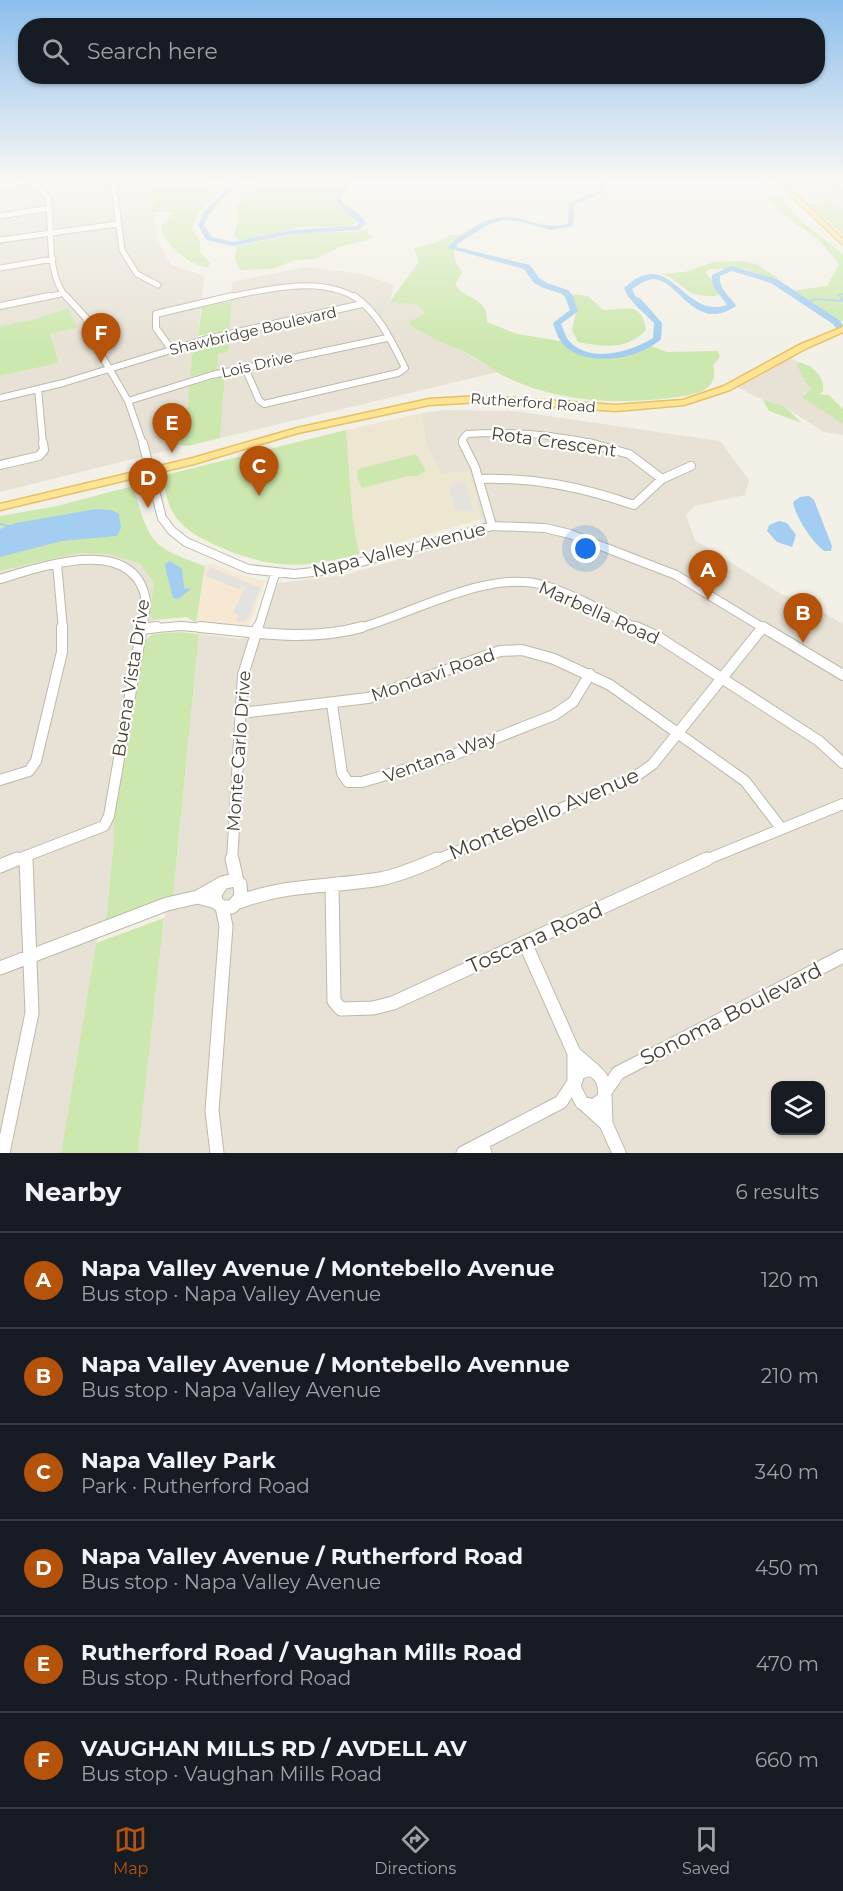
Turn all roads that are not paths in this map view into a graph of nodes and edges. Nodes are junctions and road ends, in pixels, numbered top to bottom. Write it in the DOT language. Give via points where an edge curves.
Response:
graph roads {
  1 [pos="33,235"];
  2 [pos="51,235"];
  3 [pos="119,235"];
  4 [pos="0,240"];
  5 [pos="53,259"];
  6 [pos="0,268"];
  7 [pos="158,285"];
  8 [pos="61,294"];
  9 [pos="362,304"];
  10 [pos="0,306"];
  11 [pos="843,329"];
  12 [pos="387,338"];
  13 [pos="171,349"];
  14 [pos="110,368"];
  15 [pos="245,368"];
  16 [pos="38,389"];
  17 [pos="0,398"];
  18 [pos="128,401"];
  19 [pos="0,465"];
  20 [pos="691,466"];
  21 [pos="148,469"];
  22 [pos="479,479"];
  23 [pos="662,479"];
  24 [pos="0,507"];
  25 [pos="492,526"];
  26 [pos="57,564"];
  27 [pos="275,574"];
  28 [pos="0,579"];
  29 [pos="763,627"];
  30 [pos="142,629"];
  31 [pos="254,634"];
  32 [pos="590,674"];
  33 [pos="843,675"];
  34 [pos="723,678"];
  35 [pos="332,704"];
  36 [pos="240,713"];
  37 [pos="678,733"];
  38 [pos="843,763"];
  39 [pos="0,780"];
  40 [pos="843,804"];
  41 [pos="781,828"];
  42 [pos="26,857"];
  43 [pos="232,861"];
  44 [pos="0,866"];
  45 [pos="238,883"];
  46 [pos="221,884"];
  47 [pos="332,885"];
  48 [pos="261,891"];
  49 [pos="198,897"];
  50 [pos="237,903"];
  51 [pos="219,904"];
  52 [pos="226,926"];
  53 [pos="525,943"];
  54 [pos="31,956"];
  55 [pos="843,956"];
  56 [pos="0,968"];
  57 [pos="574,1053"];
  58 [pos="595,1071"];
  59 [pos="618,1073"];
  60 [pos="574,1081"];
  61 [pos="605,1093"];
  62 [pos="561,1102"];
  63 [pos="586,1105"];
  64 [pos="606,1124"];
  65 [pos="483,1148"];
  66 [pos="3,1153"];
  67 [pos="217,1153"];
  68 [pos="464,1153"];
  69 [pos="619,1153"];
  1 -- 4 [label="street"];
  2 -- 5 [label="street"];
  3 -- 7 [label="street" via="122,250 134,269"];
  5 -- 6 [label="street"];
  5 -- 8 [label="street"];
  8 -- 10 [label="street"];
  8 -- 14 [label="street, Napa Valley Avenue" via="86,318 96,346"];
  9 -- 12 [label="street" via="378,320"];
  9 -- 13 [label="street, Shawbridge Boulevard"];
  9 -- 13 [label="street" via="341,289 315,286 267,291 156,314 156,328"];
  11 -- 21 [label="main road, Rutherford Road" via="727,388 684,402 616,408 480,399 429,402"];
  12 -- 15 [label="street, Lois Drive"];
  12 -- 15 [label="street" via="404,371 269,404 259,400"];
  13 -- 14 [label="street, Shawbridge Boulevard"];
  14 -- 16 [label="street, Shawbridge Boulevard"];
  14 -- 18 [label="street, Napa Valley Avenue"];
  15 -- 18 [label="street, Lois Drive"];
  16 -- 17 [label="street, Shawbridge Boulevard"];
  16 -- 19 [label="street" via="44,450 39,456"];
  18 -- 21 [label="street, Napa Valley Avenue"];
  20 -- 23 [label="street"];
  21 -- 24 [label="main road, Rutherford Road"];
  21 -- 27 [label="street, Napa Valley Avenue" via="162,518 178,537 241,567"];
  22 -- 23 [label="street" via="554,480 634,505"];
  22 -- 23 [label="street, Rota Crescent" via="462,437 481,432 605,446 625,452"];
  22 -- 25 [label="street, Rota Crescent"];
  25 -- 27 [label="street, Napa Valley Avenue" via="332,570"];
  25 -- 29 [label="street, Napa Valley Avenue" via="545,528 593,543 676,575"];
  26 -- 28 [label="street, Buena Vista Drive"];
  26 -- 30 [label="street, Buena Vista Drive" via="104,561 134,573 143,586 146,602"];
  26 -- 39 [label="street" via="62,652 36,761 29,771"];
  27 -- 31 [label="street, Monte Carlo Drive"];
  29 -- 33 [label="street, Napa Valley Avenue"];
  29 -- 34 [label="street, Montebello Avenue"];
  30 -- 31 [label="street, Marbella Road" via="186,626"];
  30 -- 42 [label="street, Buena Vista Drive" via="109,816 104,826"];
  31 -- 34 [label="street, Marbella Road" via="314,636 358,629 495,584 524,582 542,585 658,637"];
  31 -- 36 [label="street, Monte Carlo Drive" via="244,664"];
  32 -- 35 [label="street, Mondavi Road" via="522,650 500,651 368,698"];
  32 -- 35 [label="street, Ventana Way" via="573,702 554,715 404,771 357,784 348,782 342,773"];
  32 -- 37 [label="street, Mondavi Road"];
  34 -- 37 [label="street, Montebello Avenue"];
  34 -- 38 [label="street, Marbella Road" via="819,741"];
  35 -- 36 [label="street, Mondavi Road"];
  36 -- 43 [label="street, Monte Carlo Drive"];
  37 -- 41 [label="street, Mondavi Road" via="745,781"];
  37 -- 47 [label="street, Montebello Avenue" via="653,764 632,779 402,874"];
  40 -- 41 [label="street, Toscana Road"];
  41 -- 53 [label="street, Toscana Road"];
  42 -- 44 [label="street"];
  42 -- 54 [label="street"];
  43 -- 45 [label="street, Monte Carlo Drive"];
  43 -- 46 [label="street, Monte Carlo Drive"];
  45 -- 46 [label="street" via="230,880"];
  45 -- 48 [label="street, Montebello Avenue"];
  45 -- 50 [label="street" via="242,893"];
  46 -- 49 [label="street"];
  46 -- 51 [label="street" via="215,894"];
  47 -- 48 [label="street, Montebello Avenue"];
  47 -- 53 [label="street, Toscana Road" via="333,988 334,1001 341,1009 393,1003"];
  48 -- 50 [label="street, Montebello Avenue"];
  49 -- 51 [label="street"];
  49 -- 54 [label="street" via="167,904"];
  50 -- 51 [label="street"];
  50 -- 52 [label="street"];
  51 -- 52 [label="street"];
  52 -- 67 [label="street" via="213,1111"];
  53 -- 57 [label="street"];
  54 -- 56 [label="street"];
  54 -- 66 [label="street" via="32,1013"];
  55 -- 59 [label="street, Sonoma Boulevard"];
  57 -- 58 [label="street"];
  57 -- 60 [label="street"];
  58 -- 59 [label="street, Sonoma Boulevard"];
  58 -- 60 [label="street" via="581,1070"];
  58 -- 61 [label="street" via="603,1079"];
  59 -- 61 [label="street, Sonoma Boulevard"];
  60 -- 62 [label="street"];
  60 -- 63 [label="street" via="578,1098"];
  61 -- 63 [label="street" via="598,1105"];
  61 -- 64 [label="street"];
  62 -- 63 [label="street"];
  62 -- 65 [label="street"];
  63 -- 64 [label="street"];
  64 -- 69 [label="street"];
  65 -- 68 [label="street"];
}
